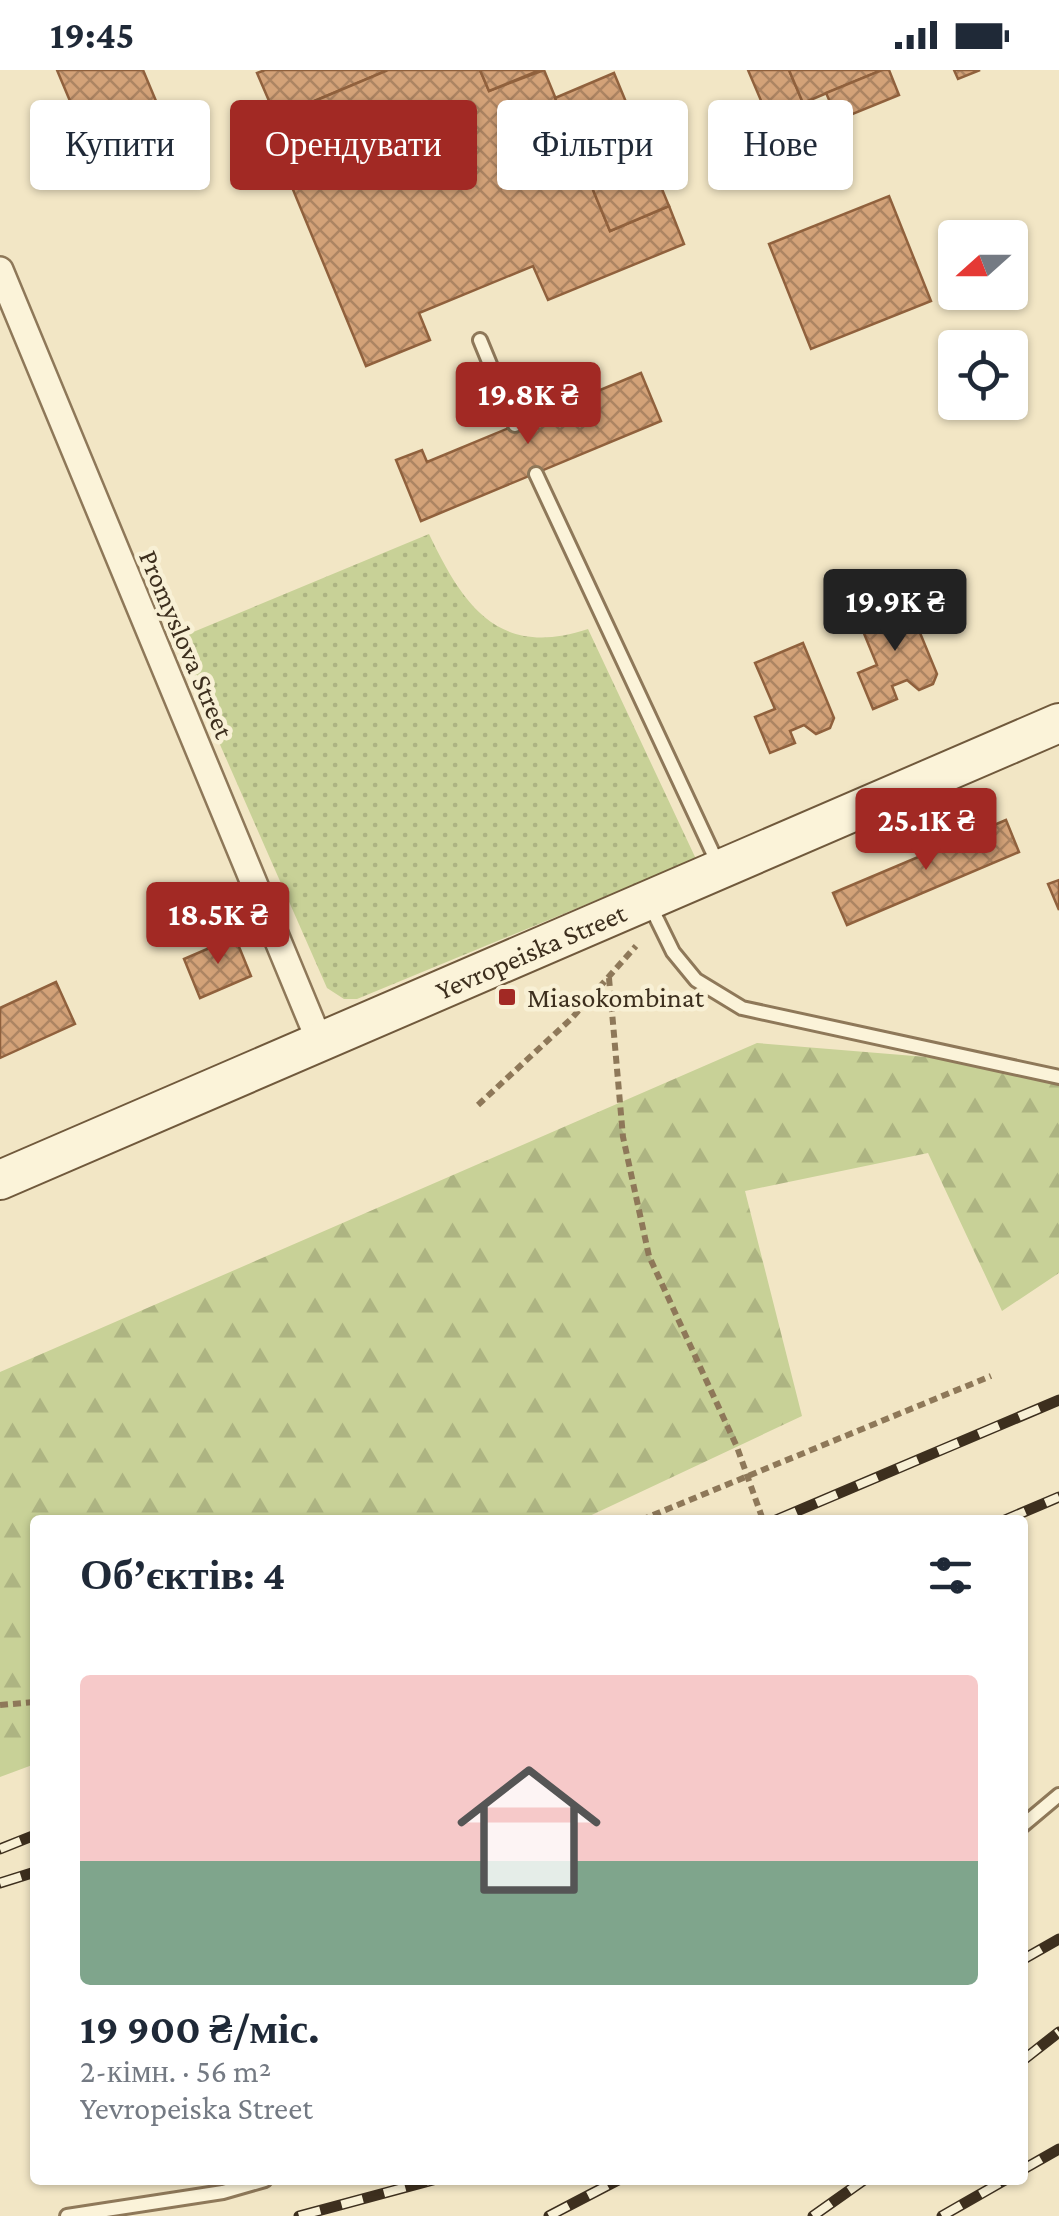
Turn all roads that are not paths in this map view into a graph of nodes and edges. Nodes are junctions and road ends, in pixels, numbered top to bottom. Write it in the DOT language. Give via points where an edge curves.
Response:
graph roads {
  1 [pos="0,270"];
  2 [pos="480,340"];
  3 [pos="515,425"];
  4 [pos="536,474"];
  5 [pos="1059,723"];
  6 [pos="720,868"];
  7 [pos="653,910"];
  8 [pos="319,1040"];
  9 [pos="1059,1077"];
  10 [pos="5,1173"];
  11 [pos="1059,1795"];
  12 [pos="1028,1821"];
  13 [pos="248,2185"];
  14 [pos="67,2216"];
  1 -- 8 [label="street, Promyslova Street"];
  2 -- 3 [label="lane"];
  4 -- 6 [label="lane"];
  5 -- 6 [label="main road, Yevropeiska Street"];
  6 -- 7 [label="main road, Yevropeiska Street"];
  7 -- 8 [label="main road, Yevropeiska Street"];
  7 -- 9 [label="lane" via="696,980 742,1008"];
  8 -- 10 [label="main road, Yevropeiska Street"];
  11 -- 12 [label="lane"];
  13 -- 14 [label="lane"];
}
